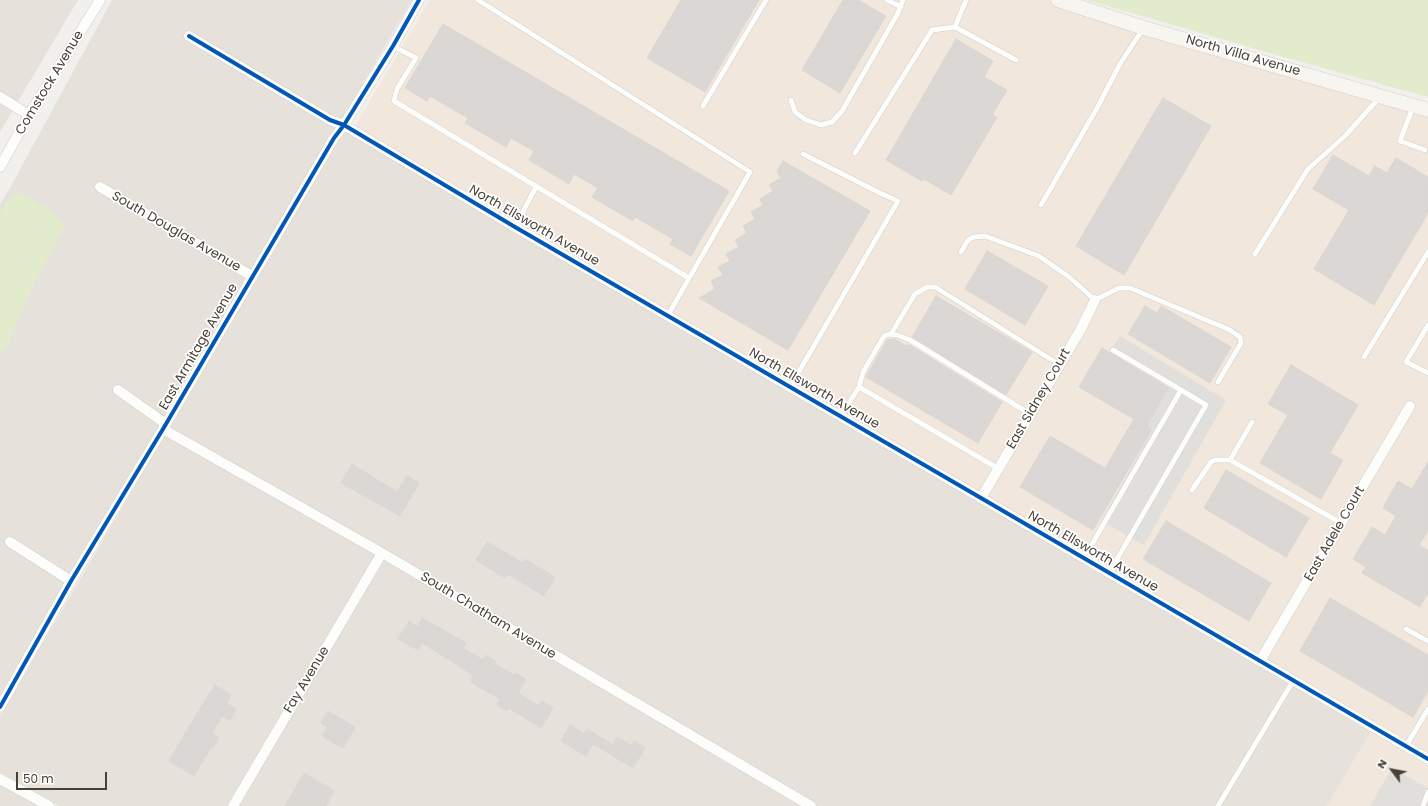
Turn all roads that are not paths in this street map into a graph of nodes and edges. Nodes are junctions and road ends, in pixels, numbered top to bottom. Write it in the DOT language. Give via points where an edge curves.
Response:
graph roads {
  1 [pos="100,0"];
  2 [pos="419,0"];
  3 [pos="478,0"];
  4 [pos="766,0"];
  5 [pos="887,0"];
  6 [pos="904,0"];
  7 [pos="966,0"];
  8 [pos="1058,0"];
  9 [pos="901,7"];
  10 [pos="955,27"];
  11 [pos="1144,28"];
  12 [pos="189,36"];
  13 [pos="393,46"];
  14 [pos="1016,60"];
  15 [pos="1381,96"];
  16 [pos="0,97"];
  17 [pos="791,100"];
  18 [pos="703,106"];
  19 [pos="1413,106"];
  20 [pos="1428,110"];
  21 [pos="29,114"];
  22 [pos="344,125"];
  23 [pos="1425,150"];
  24 [pos="855,153"];
  25 [pos="803,154"];
  26 [pos="0,166"];
  27 [pos="100,187"];
  28 [pos="536,187"];
  29 [pos="1041,205"];
  30 [pos="515,227"];
  31 [pos="961,252"];
  32 [pos="1428,252"];
  33 [pos="1255,254"];
  34 [pos="252,276"];
  35 [pos="689,278"];
  36 [pos="1096,300"];
  37 [pos="668,316"];
  38 [pos="1427,328"];
  39 [pos="891,334"];
  40 [pos="1113,350"];
  41 [pos="1364,357"];
  42 [pos="1060,365"];
  43 [pos="1428,372"];
  44 [pos="1218,382"];
  45 [pos="860,386"];
  46 [pos="790,387"];
  47 [pos="118,390"];
  48 [pos="1181,390"];
  49 [pos="1410,406"];
  50 [pos="1030,414"];
  51 [pos="841,416"];
  52 [pos="1252,422"];
  53 [pos="164,426"];
  54 [pos="1230,460"];
  55 [pos="998,469"];
  56 [pos="1192,490"];
  57 [pos="981,498"];
  58 [pos="1341,523"];
  59 [pos="10,542"];
  60 [pos="382,553"];
  61 [pos="1084,558"];
  62 [pos="1109,573"];
  63 [pos="71,582"];
  64 [pos="1406,628"];
  65 [pos="1428,641"];
  66 [pos="1260,661"];
  67 [pos="1293,681"];
  68 [pos="0,707"];
  69 [pos="1428,709"];
  70 [pos="1406,746"];
  71 [pos="1428,760"];
  72 [pos="0,779"];
  73 [pos="1428,792"];
  74 [pos="49,806"];
  75 [pos="232,806"];
  76 [pos="810,806"];
  77 [pos="1218,806"];
  78 [pos="1423,806"];
  1 -- 21 [label="street, Comstock Avenue"];
  2 -- 13 [label="street, East Armitage Avenue"];
  3 -- 35 [label="lane" via="750,172"];
  4 -- 18 [label="lane"];
  5 -- 9 [label="lane"];
  6 -- 9 [label="lane"];
  7 -- 10 [label="lane"];
  8 -- 11 [label="main road, North Villa Avenue"];
  9 -- 17 [label="lane" via="842,111 832,122 821,125 806,120 795,112"];
  10 -- 14 [label="lane"];
  10 -- 24 [label="lane" via="932,30"];
  11 -- 15 [label="main road, North Villa Avenue"];
  11 -- 29 [label="lane" via="1120,64"];
  12 -- 22 [label="street, North Ellsworth Avenue" via="330,120"];
  13 -- 22 [label="street, East Armitage Avenue"];
  13 -- 28 [label="lane" via="416,58 397,89 394,101"];
  15 -- 19 [label="main road, North Villa Avenue"];
  15 -- 33 [label="lane" via="1346,136 1308,169"];
  16 -- 21 [label="street"];
  19 -- 20 [label="main road, North Villa Avenue"];
  19 -- 23 [label="lane" via="1400,141"];
  21 -- 26 [label="street, Comstock Avenue"];
  22 -- 30 [label="street, North Ellsworth Avenue"];
  22 -- 34 [label="street, East Armitage Avenue"];
  25 -- 46 [label="lane" via="898,201"];
  27 -- 34 [label="street, South Douglas Avenue"];
  28 -- 30 [label="lane"];
  28 -- 35 [label="lane"];
  30 -- 37 [label="street, North Ellsworth Avenue"];
  31 -- 36 [label="lane" via="968,240 985,236 1038,256 1069,277"];
  32 -- 41 [label="lane"];
  34 -- 53 [label="street, East Armitage Avenue"];
  35 -- 37 [label="lane"];
  36 -- 42 [label="street, East Sidney Court"];
  36 -- 44 [label="lane" via="1119,288 1130,288 1230,330 1240,337 1241,343"];
  37 -- 46 [label="street, North Ellsworth Avenue"];
  38 -- 43 [label="lane" via="1406,362"];
  39 -- 42 [label="lane" via="915,294 927,287 935,287"];
  39 -- 45 [label="lane" via="884,336 863,372"];
  39 -- 50 [label="lane" via="910,340"];
  40 -- 48 [label="lane"];
  42 -- 50 [label="street, East Sidney Court"];
  45 -- 51 [label="lane"];
  45 -- 55 [label="lane"];
  46 -- 51 [label="street, North Ellsworth Avenue"];
  47 -- 53 [label="street, South Chatham Avenue"];
  48 -- 61 [label="lane"];
  48 -- 62 [label="lane" via="1206,405"];
  49 -- 58 [label="street, East Adele Court"];
  50 -- 55 [label="street, East Sidney Court"];
  51 -- 57 [label="street, North Ellsworth Avenue"];
  52 -- 54 [label="lane"];
  53 -- 60 [label="street, South Chatham Avenue"];
  53 -- 63 [label="street, East Armitage Avenue"];
  54 -- 56 [label="lane" via="1211,462"];
  54 -- 58 [label="lane"];
  55 -- 57 [label="street, East Sidney Court"];
  57 -- 61 [label="street, North Ellsworth Avenue"];
  58 -- 66 [label="street, East Adele Court"];
  59 -- 63 [label="street"];
  60 -- 75 [label="street, Fay Avenue"];
  60 -- 76 [label="street, South Chatham Avenue"];
  61 -- 62 [label="street, North Ellsworth Avenue"];
  62 -- 66 [label="street, North Ellsworth Avenue"];
  63 -- 68 [label="street, East Armitage Avenue"];
  64 -- 65 [label="lane"];
  66 -- 67 [label="street, North Ellsworth Avenue"];
  67 -- 70 [label="street, North Ellsworth Avenue"];
  67 -- 77 [label="lane"];
  69 -- 70 [label="lane"];
  70 -- 71 [label="street, North Ellsworth Avenue"];
  72 -- 74 [label="street"];
  73 -- 78 [label="lane"];
}
